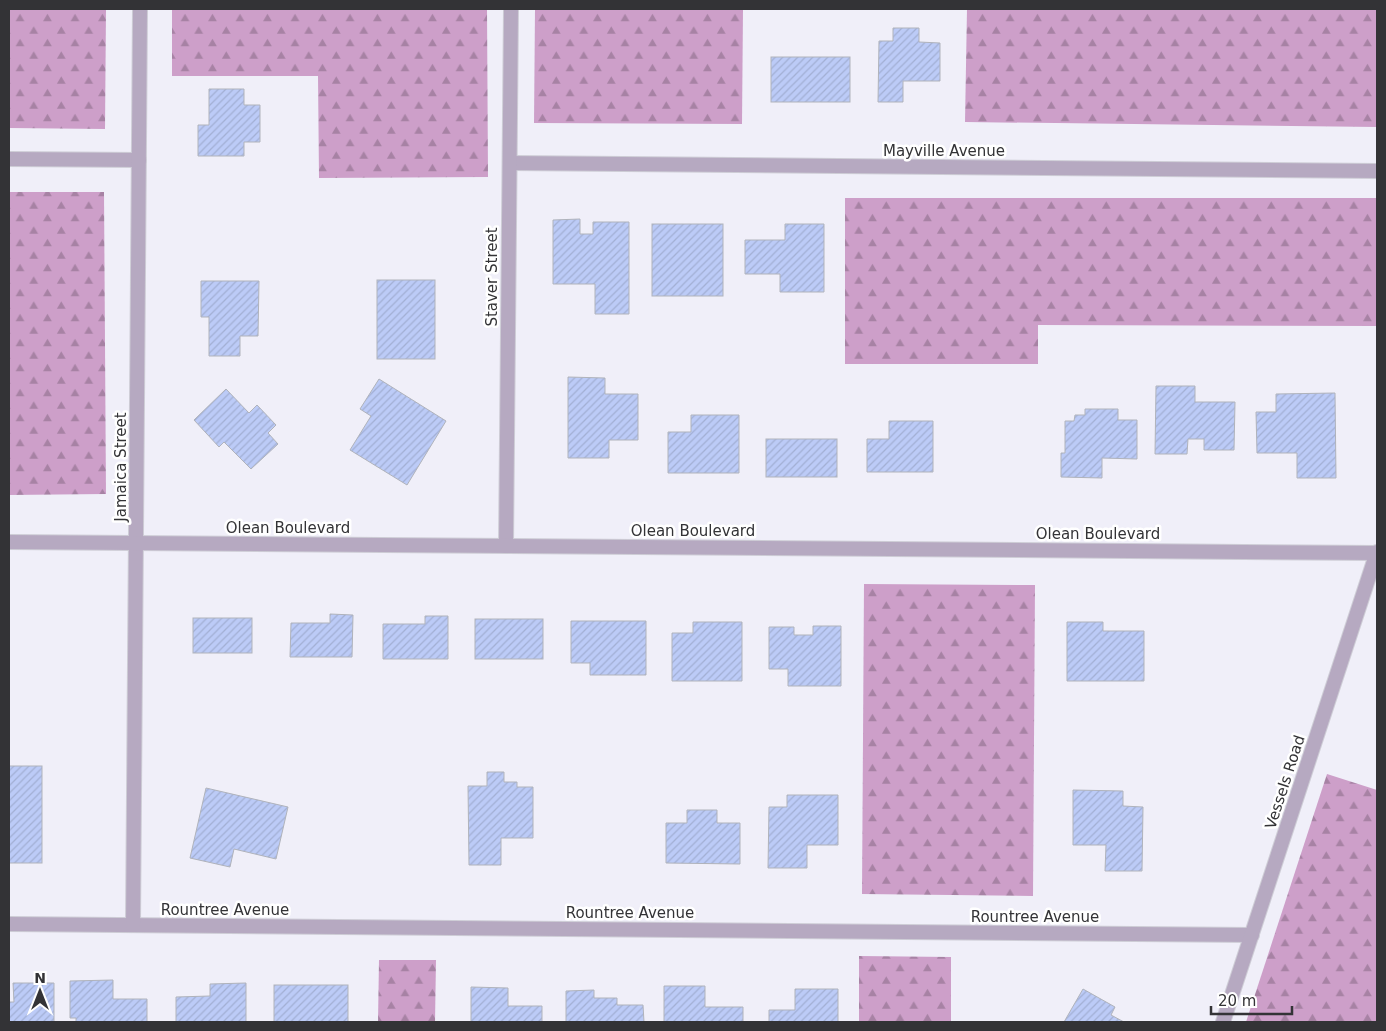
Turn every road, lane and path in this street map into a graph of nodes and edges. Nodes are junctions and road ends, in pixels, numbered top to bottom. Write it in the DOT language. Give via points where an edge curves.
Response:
graph roads {
  1 [pos="140,9"];
  2 [pos="511,9"];
  3 [pos="9,159"];
  4 [pos="139,160"];
  5 [pos="510,163"];
  6 [pos="1377,170"];
  7 [pos="9,542"];
  8 [pos="136,543"];
  9 [pos="506,546"];
  10 [pos="1377,553"];
  11 [pos="9,924"];
  12 [pos="133,925"];
  13 [pos="1252,935"];
  14 [pos="1223,1022"];
  1 -- 4 [label="street, Jamaica Street"];
  2 -- 5 [label="street, Staver Street"];
  3 -- 4 [label="street"];
  4 -- 8 [label="street, Jamaica Street"];
  5 -- 6 [label="street, Mayville Avenue"];
  5 -- 9 [label="street, Staver Street"];
  7 -- 8 [label="street, Olean Boulevard"];
  8 -- 9 [label="street, Olean Boulevard"];
  8 -- 12 [label="street, Jamaica Street"];
  9 -- 10 [label="street, Olean Boulevard"];
  10 -- 13 [label="street, Vessels Road"];
  11 -- 12 [label="street, Rountree Avenue"];
  12 -- 13 [label="street, Rountree Avenue"];
  13 -- 14 [label="street, Vessels Road"];
}
